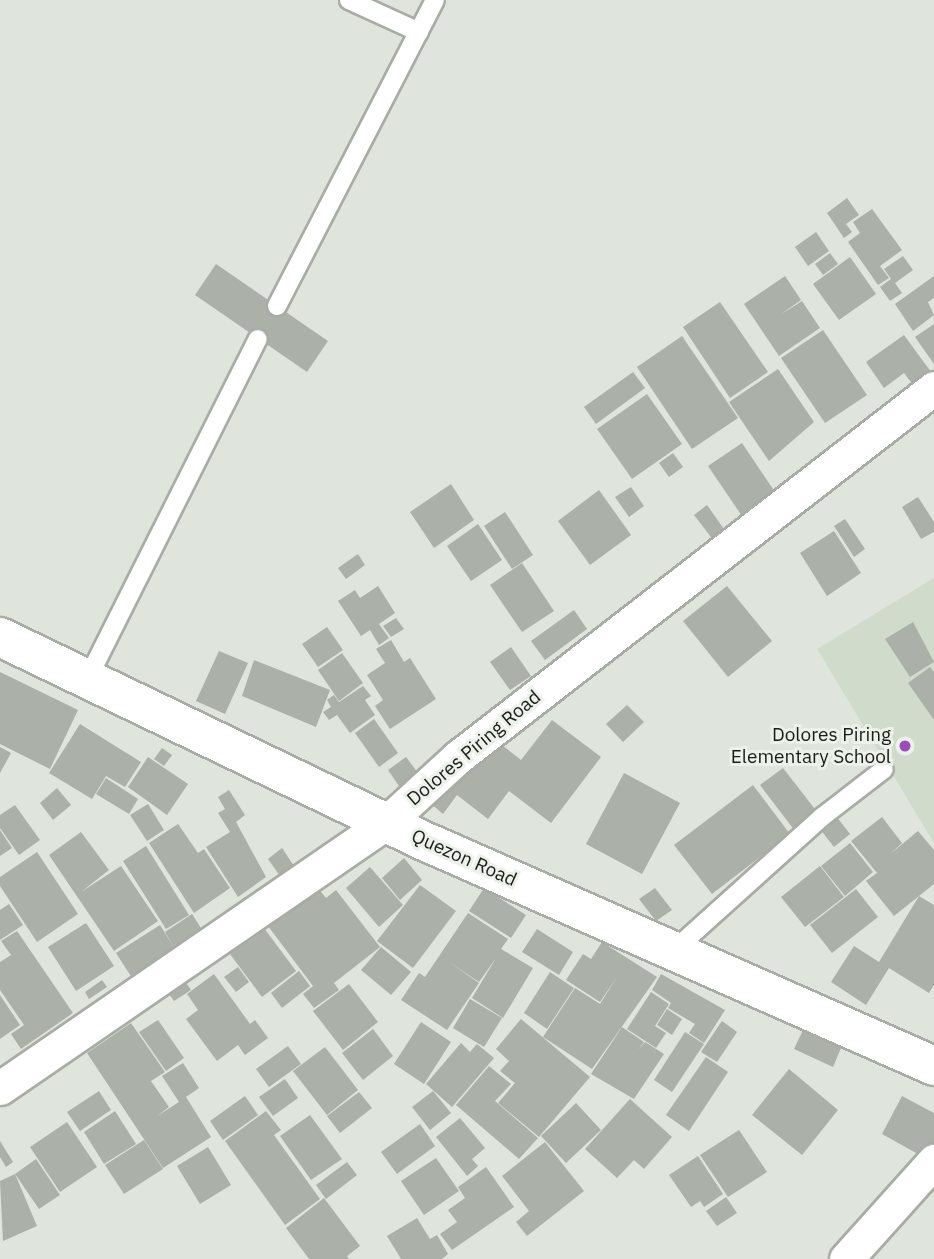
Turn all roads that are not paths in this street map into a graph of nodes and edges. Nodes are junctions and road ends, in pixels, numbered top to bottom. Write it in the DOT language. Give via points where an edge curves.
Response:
graph roads {
  1 [pos="349,0"];
  2 [pos="435,0"];
  3 [pos="419,32"];
  4 [pos="277,306"];
  5 [pos="258,339"];
  6 [pos="934,388"];
  7 [pos="0,637"];
  8 [pos="88,678"];
  9 [pos="884,769"];
  10 [pos="386,823"];
  11 [pos="671,952"];
  12 [pos="934,1066"];
  13 [pos="0,1088"];
  14 [pos="934,1161"];
  15 [pos="846,1259"];
  1 -- 3 [label="lane"];
  2 -- 3 [label="lane"];
  3 -- 4 [label="lane"];
  5 -- 8 [label="lane"];
  6 -- 10 [label="street, Dolores Piring Road" via="458,757"];
  7 -- 8 [label="main road, Quezon Road"];
  8 -- 10 [label="main road, Quezon Road"];
  9 -- 11 [label="lane" via="822,817"];
  10 -- 11 [label="main road, Quezon Road"];
  10 -- 13 [label="street, Dolores Piring Road"];
  11 -- 12 [label="main road, Quezon Road"];
  14 -- 15 [label="street"];
}
